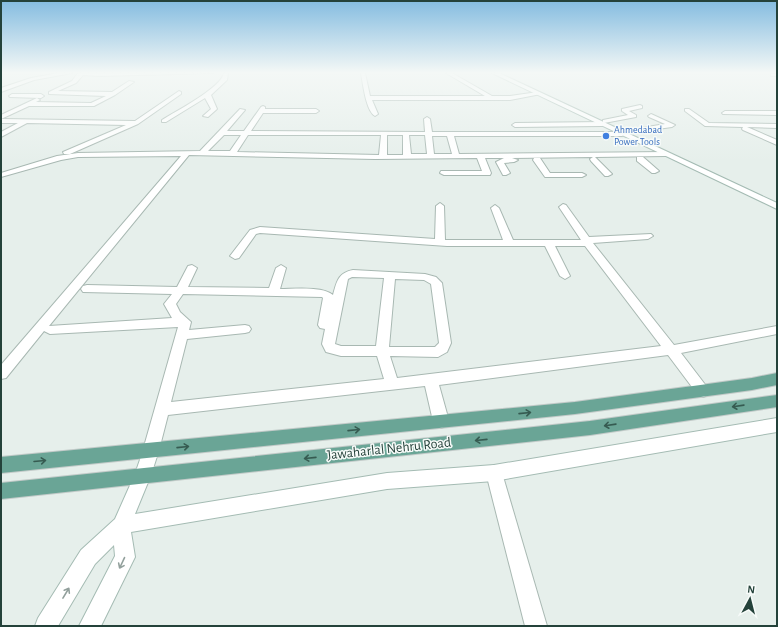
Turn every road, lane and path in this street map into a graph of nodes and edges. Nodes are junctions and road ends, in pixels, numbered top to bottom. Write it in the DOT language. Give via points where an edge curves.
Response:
graph roads {
  1 [pos="33,102"];
  2 [pos="97,102"];
  3 [pos="165,102"];
  4 [pos="193,102"];
  5 [pos="211,102"];
  6 [pos="370,102"];
  7 [pos="557,102"];
  8 [pos="562,102"];
  9 [pos="29,104"];
  10 [pos="92,105"];
  11 [pos="640,107"];
  12 [pos="242,110"];
  13 [pos="687,110"];
  14 [pos="316,112"];
  15 [pos="777,113"];
  16 [pos="375,114"];
  17 [pos="206,116"];
  18 [pos="651,116"];
  19 [pos="2,117"];
  20 [pos="427,119"];
  21 [pos="26,121"];
  22 [pos="164,121"];
  23 [pos="63,122"];
  24 [pos="136,123"];
  25 [pos="604,123"];
  26 [pos="515,125"];
  27 [pos="742,126"];
  28 [pos="777,126"];
  29 [pos="630,132"];
  30 [pos="222,133"];
  31 [pos="247,133"];
  32 [pos="384,133"];
  33 [pos="406,133"];
  34 [pos="428,133"];
  35 [pos="450,134"];
  36 [pos="622,134"];
  37 [pos="1,135"];
  38 [pos="777,142"];
  39 [pos="188,153"];
  40 [pos="202,153"];
  41 [pos="232,154"];
  42 [pos="666,154"];
  43 [pos="383,156"];
  44 [pos="407,156"];
  45 [pos="432,156"];
  46 [pos="456,156"];
  47 [pos="480,156"];
  48 [pos="60,158"];
  49 [pos="594,159"];
  50 [pos="640,159"];
  51 [pos="675,159"];
  52 [pos="528,160"];
  53 [pos="541,160"];
  54 [pos="655,171"];
  55 [pos="553,172"];
  56 [pos="444,173"];
  57 [pos="506,173"];
  58 [pos="538,173"];
  59 [pos="608,174"];
  60 [pos="1,175"];
  61 [pos="582,175"];
  62 [pos="777,200"];
  63 [pos="440,206"];
  64 [pos="777,206"];
  65 [pos="563,207"];
  66 [pos="495,208"];
  67 [pos="648,236"];
  68 [pos="587,241"];
  69 [pos="440,242"];
  70 [pos="509,243"];
  71 [pos="549,243"];
  72 [pos="235,256"];
  73 [pos="192,268"];
  74 [pos="281,268"];
  75 [pos="390,275"];
  76 [pos="565,276"];
  77 [pos="87,289"];
  78 [pos="180,291"];
  79 [pos="273,292"];
  80 [pos="185,322"];
  81 [pos="324,325"];
  82 [pos="245,329"];
  83 [pos="50,330"];
  84 [pos="777,330"];
  85 [pos="181,335"];
  86 [pos="672,350"];
  87 [pos="382,352"];
  88 [pos="1,374"];
  89 [pos="777,379"];
  90 [pos="431,380"];
  91 [pos="392,384"];
  92 [pos="703,391"];
  93 [pos="777,401"];
  94 [pos="162,409"];
  95 [pos="441,421"];
  96 [pos="777,425"];
  97 [pos="151,450"];
  98 [pos="1,465"];
  99 [pos="494,473"];
  100 [pos="143,476"];
  101 [pos="1,491"];
  102 [pos="121,524"];
  103 [pos="46,626"];
  104 [pos="90,626"];
  105 [pos="536,626"];
  1 -- 9 [label="street"];
  2 -- 10 [label="street"];
  3 -- 24 [label="street"];
  4 -- 22 [label="street"];
  5 -- 17 [label="street" via="214,108"];
  6 -- 16 [label="street"];
  7 -- 25 [label="street"];
  8 -- 25 [label="street"];
  9 -- 10 [label="street"];
  9 -- 19 [label="street"];
  10 -- 23 [label="street"];
  11 -- 25 [label="street" via="624,110 634,116"];
  12 -- 30 [label="street"];
  13 -- 27 [label="street" via="707,125"];
  14 -- 31 [label="street" via="262,110"];
  15 -- 27 [label="street" via="724,113"];
  18 -- 29 [label="street" via="672,125"];
  19 -- 21 [label="street"];
  20 -- 34 [label="street"];
  21 -- 23 [label="street"];
  21 -- 37 [label="street"];
  23 -- 24 [label="street"];
  24 -- 48 [label="street" via="70,151"];
  25 -- 26 [label="street"];
  25 -- 29 [label="street"];
  25 -- 36 [label="street"];
  27 -- 28 [label="street"];
  27 -- 38 [label="street"];
  29 -- 62 [label="street"];
  30 -- 31 [label="street"];
  30 -- 40 [label="street"];
  31 -- 32 [label="street"];
  31 -- 41 [label="street"];
  32 -- 33 [label="street"];
  32 -- 43 [label="street"];
  33 -- 34 [label="street"];
  33 -- 44 [label="street"];
  34 -- 35 [label="street"];
  34 -- 45 [label="street"];
  35 -- 36 [label="street"];
  35 -- 46 [label="street"];
  36 -- 42 [label="street"];
  39 -- 40 [label="street"];
  39 -- 48 [label="street" via="78,155"];
  39 -- 88 [label="street"];
  40 -- 41 [label="street"];
  41 -- 43 [label="street"];
  42 -- 47 [label="street"];
  42 -- 51 [label="street"];
  43 -- 44 [label="street"];
  44 -- 45 [label="street"];
  45 -- 46 [label="street"];
  46 -- 47 [label="street"];
  47 -- 56 [label="street" via="487,173"];
  48 -- 60 [label="street"];
  49 -- 50 [label="street"];
  49 -- 53 [label="street"];
  49 -- 59 [label="street"];
  50 -- 51 [label="street"];
  50 -- 54 [label="street"];
  51 -- 64 [label="street"];
  52 -- 53 [label="street"];
  52 -- 57 [label="street" via="501,161"];
  52 -- 58 [label="street"];
  53 -- 55 [label="street"];
  53 -- 61 [label="street" via="548,175"];
  63 -- 69 [label="street"];
  65 -- 68 [label="street"];
  66 -- 70 [label="street"];
  67 -- 68 [label="street"];
  68 -- 71 [label="street"];
  68 -- 86 [label="street"];
  69 -- 70 [label="street"];
  69 -- 72 [label="street" via="260,230 253,232"];
  70 -- 71 [label="street"];
  71 -- 76 [label="street"];
  73 -- 78 [label="street"];
  74 -- 79 [label="street"];
  75 -- 87 [label="street"];
  75 -- 87 [label="street" via="353,272 346,275 328,344 335,350"];
  75 -- 87 [label="street" via="425,277 436,283 445,346 438,352"];
  77 -- 78 [label="street"];
  78 -- 79 [label="street"];
  78 -- 80 [label="street" via="170,304 176,316"];
  79 -- 81 [label="street" via="325,294 329,297"];
  80 -- 83 [label="street"];
  80 -- 85 [label="street"];
  82 -- 85 [label="street"];
  84 -- 86 [label="street"];
  85 -- 94 [label="street"];
  86 -- 90 [label="street"];
  86 -- 92 [label="street"];
  87 -- 91 [label="street"];
  89 -- 92 [label="main road, Jawaharlal Nehru Road"];
  90 -- 91 [label="street"];
  90 -- 95 [label="street"];
  91 -- 94 [label="street"];
  95 -- 92 [label="main road, Jawaharlal Nehru Road, one-way" via="575,408"];
  93 -- 100 [label="main road, Jawaharlal Nehru Road, one-way" via="590,428"];
  94 -- 97 [label="street"];
  97 -- 95 [label="main road, Jawaharlal Nehru Road, one-way"];
  96 -- 99 [label="street"];
  98 -- 97 [label="main road, Jawaharlal Nehru Road, one-way"];
  97 -- 100 [label="street"];
  99 -- 102 [label="street" via="387,482"];
  99 -- 105 [label="street"];
  100 -- 101 [label="main road, Jawaharlal Nehru Road"];
  100 -- 102 [label="street"];
  103 -- 102 [label="street, one-way" via="88,556"];
  102 -- 104 [label="street, one-way" via="125,557"];
}
